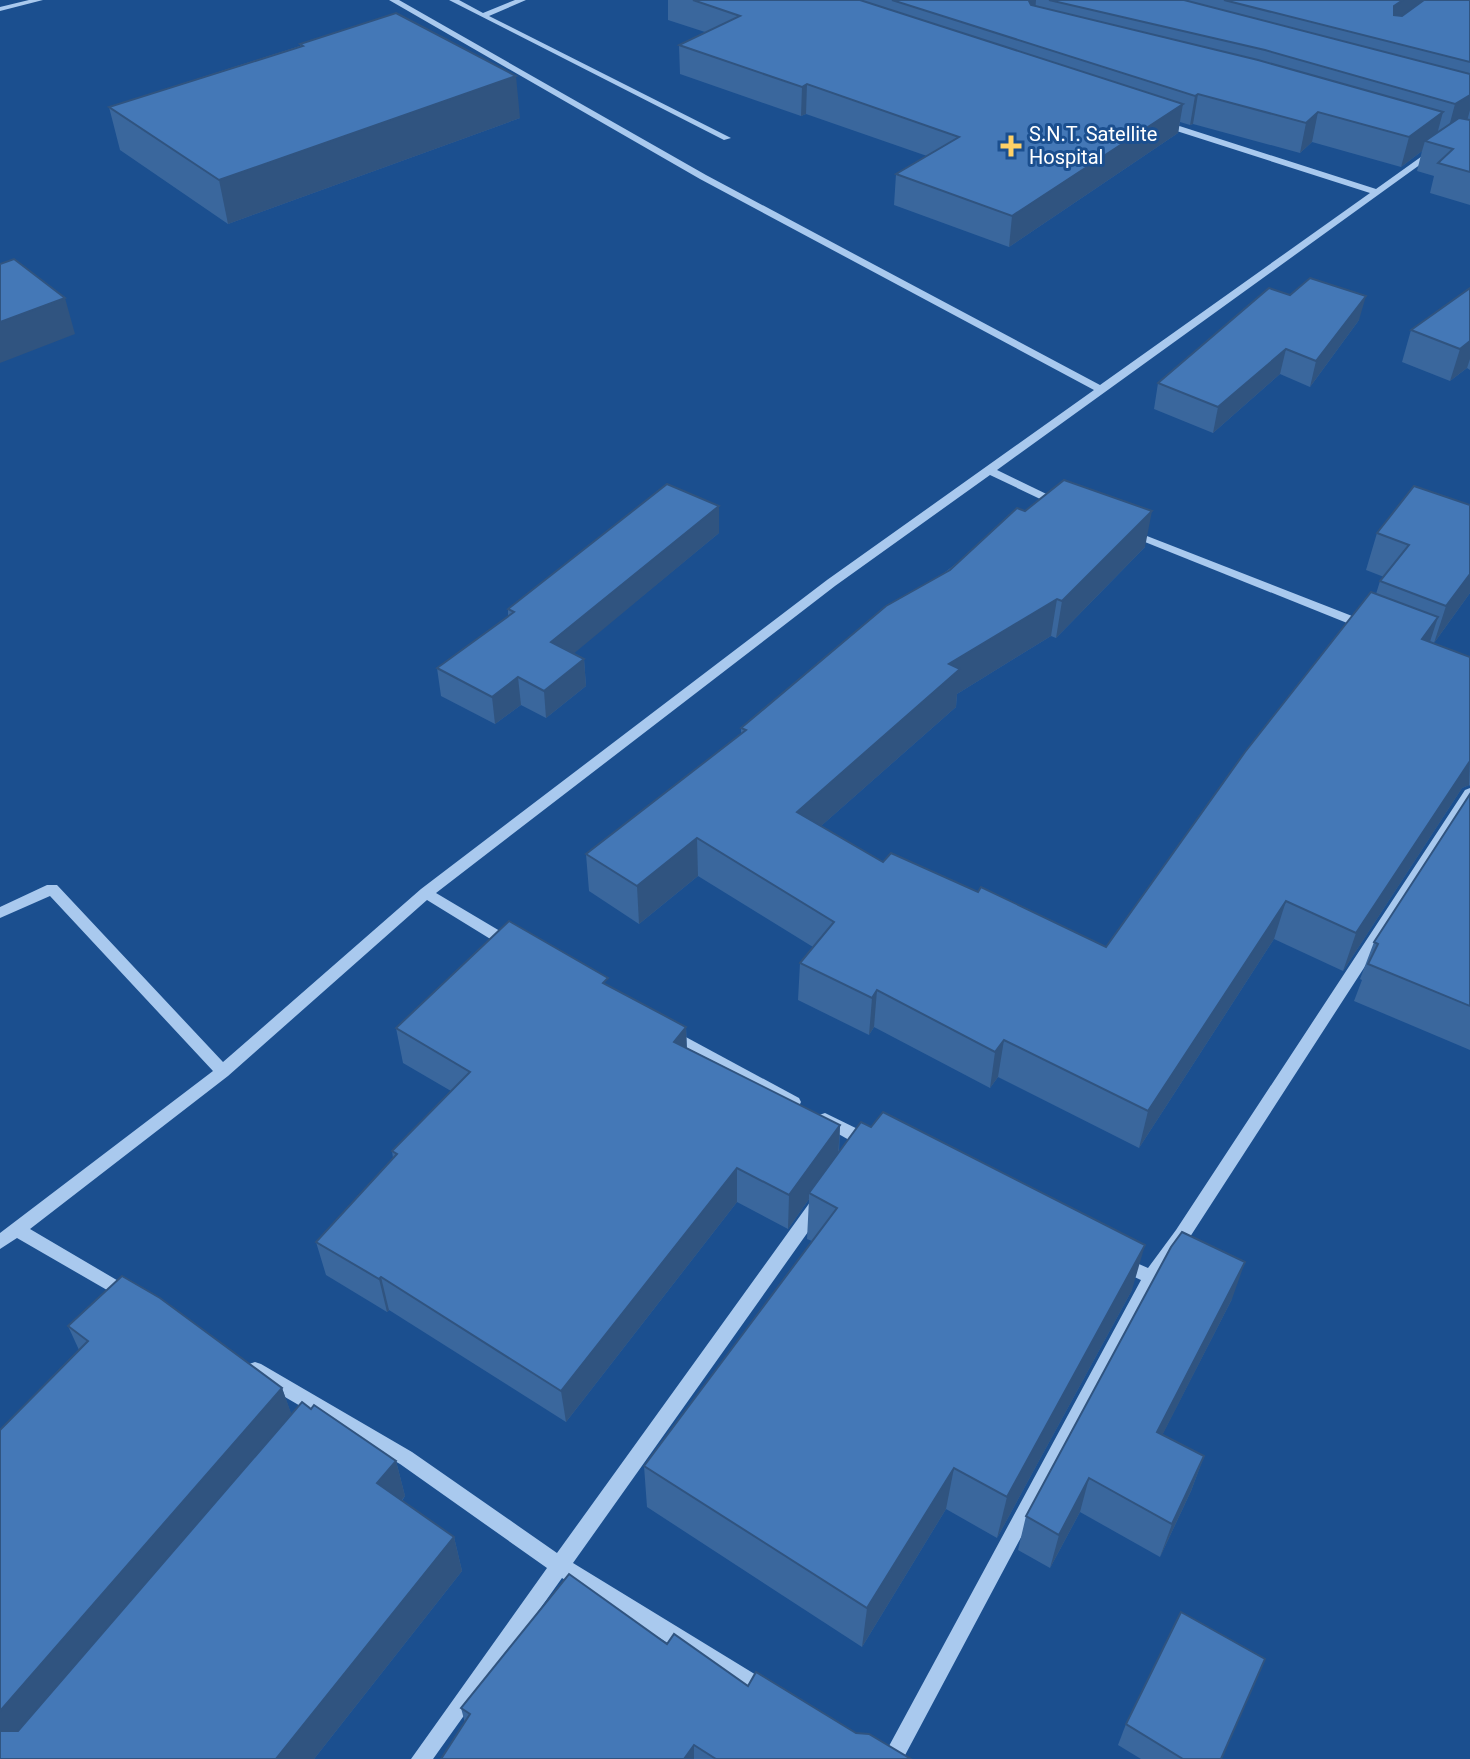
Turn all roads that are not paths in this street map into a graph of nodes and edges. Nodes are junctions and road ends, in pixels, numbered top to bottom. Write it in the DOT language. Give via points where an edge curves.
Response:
graph roads {
  1 [pos="39,0"];
  2 [pos="393,0"];
  3 [pos="453,0"];
  4 [pos="522,0"];
  5 [pos="0,9"];
  6 [pos="483,16"];
  7 [pos="443,27"];
  8 [pos="431,30"];
  9 [pos="1152,120"];
  10 [pos="727,138"];
  11 [pos="1449,141"];
  12 [pos="1378,193"];
  13 [pos="1101,390"];
  14 [pos="989,470"];
  15 [pos="1073,510"];
  16 [pos="1116,527"];
  17 [pos="1373,628"];
  18 [pos="1470,793"];
  19 [pos="426,893"];
  20 [pos="0,913"];
  21 [pos="521,951"];
  22 [pos="658,1028"];
  23 [pos="223,1072"];
  24 [pos="865,1147"];
  25 [pos="827,1192"];
  26 [pos="18,1230"];
  27 [pos="0,1242"];
  28 [pos="1108,1256"];
  29 [pos="1151,1277"];
  30 [pos="137,1300"];
  31 [pos="243,1363"];
  32 [pos="559,1565"];
  33 [pos="782,1702"];
  34 [pos="421,1759"];
  35 [pos="892,1759"];
  1 -- 5 [label="street"];
  2 -- 7 [label="street"];
  3 -- 6 [label="street"];
  4 -- 6 [label="street"];
  6 -- 10 [label="street"];
  7 -- 8 [label="street"];
  7 -- 13 [label="street" via="703,177"];
  9 -- 12 [label="street"];
  11 -- 12 [label="street"];
  12 -- 13 [label="street"];
  13 -- 14 [label="street"];
  14 -- 15 [label="street"];
  14 -- 19 [label="street" via="831,583"];
  16 -- 17 [label="street"];
  18 -- 29 [label="street"];
  19 -- 21 [label="street"];
  19 -- 23 [label="street"];
  20 -- 23 [label="street" via="52,889"];
  22 -- 24 [label="street"];
  23 -- 26 [label="street"];
  25 -- 32 [label="street"];
  26 -- 27 [label="street"];
  26 -- 30 [label="street"];
  28 -- 29 [label="street"];
  29 -- 35 [label="street"];
  31 -- 32 [label="street" via="317,1416 406,1458"];
  32 -- 33 [label="street"];
  32 -- 34 [label="street"];
}
